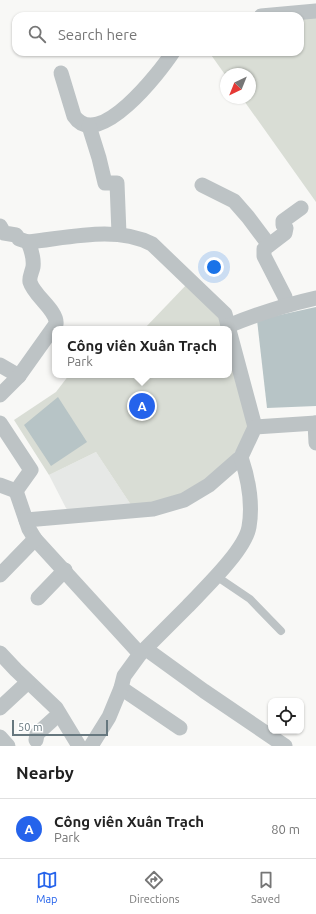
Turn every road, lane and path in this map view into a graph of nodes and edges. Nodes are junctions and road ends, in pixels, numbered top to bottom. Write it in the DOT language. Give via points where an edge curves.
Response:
graph roads {
  1 [pos="316,11"];
  2 [pos="304,12"];
  3 [pos="170,56"];
  4 [pos="61,73"];
  5 [pos="89,126"];
  6 [pos="202,185"];
  7 [pos="301,208"];
  8 [pos="1,232"];
  9 [pos="119,234"];
  10 [pos="28,242"];
  11 [pos="269,245"];
  12 [pos="316,298"];
  13 [pos="286,304"];
  14 [pos="55,326"];
  15 [pos="228,326"];
  16 [pos="232,326"];
  17 [pos="52,329"];
  18 [pos="232,343"];
  19 [pos="0,365"];
  20 [pos="18,376"];
  21 [pos="0,396"];
  22 [pos="0,423"];
  23 [pos="316,423"];
  24 [pos="255,427"];
  25 [pos="316,443"];
  26 [pos="241,457"];
  27 [pos="0,486"];
  28 [pos="16,491"];
  29 [pos="26,520"];
  30 [pos="36,539"];
  31 [pos="65,570"];
  32 [pos="0,576"];
  33 [pos="216,576"];
  34 [pos="38,598"];
  35 [pos="281,631"];
  36 [pos="143,651"];
  37 [pos="0,653"];
  38 [pos="28,682"];
  39 [pos="121,688"];
  40 [pos="0,708"];
  41 [pos="59,714"];
  42 [pos="180,728"];
  43 [pos="0,737"];
  44 [pos="36,740"];
  45 [pos="8,746"];
  46 [pos="79,746"];
  47 [pos="91,746"];
  48 [pos="285,746"];
  1 -- 2 [label="street"];
  3 -- 5 [label="street" via="140,93 117,114"];
  4 -- 5 [label="street" via="74,116 77,121"];
  5 -- 9 [label="street" via="105,184 117,183"];
  6 -- 11 [label="street" via="234,201"];
  7 -- 11 [label="street" via="283,221 286,228 284,233"];
  8 -- 10 [label="street" via="16,235"];
  9 -- 10 [label="street" via="95,234"];
  9 -- 15 [label="street" via="141,238 152,244 225,314"];
  10 -- 14 [label="street" via="33,266 31,283 36,293 56,316"];
  11 -- 13 [label="street" via="264,250 264,256 285,297"];
  12 -- 13 [label="street"];
  13 -- 16 [label="street"];
  17 -- 20 [label="street"];
  18 -- 24 [label="street"];
  19 -- 20 [label="street"];
  20 -- 21 [label="street"];
  22 -- 28 [label="street" via="31,470"];
  23 -- 24 [label="street"];
  23 -- 25 [label="street"];
  24 -- 26 [label="street"];
  26 -- 29 [label="street" via="209,485 184,500 153,509"];
  26 -- 33 [label="street" via="246,471 249,527 239,548"];
  27 -- 28 [label="street"];
  28 -- 29 [label="street"];
  29 -- 30 [label="street"];
  30 -- 31 [label="street"];
  30 -- 32 [label="street"];
  31 -- 34 [label="street"];
  31 -- 36 [label="street"];
  33 -- 35 [label="lane" via="250,599"];
  33 -- 36 [label="street"];
  36 -- 39 [label="street" via="124,676"];
  36 -- 48 [label="street"];
  37 -- 38 [label="street"];
  38 -- 40 [label="street"];
  38 -- 41 [label="street"];
  39 -- 42 [label="street"];
  39 -- 47 [label="street" via="109,717"];
  41 -- 44 [label="street" via="37,734"];
  41 -- 46 [label="street"];
  43 -- 45 [label="street"];
}
